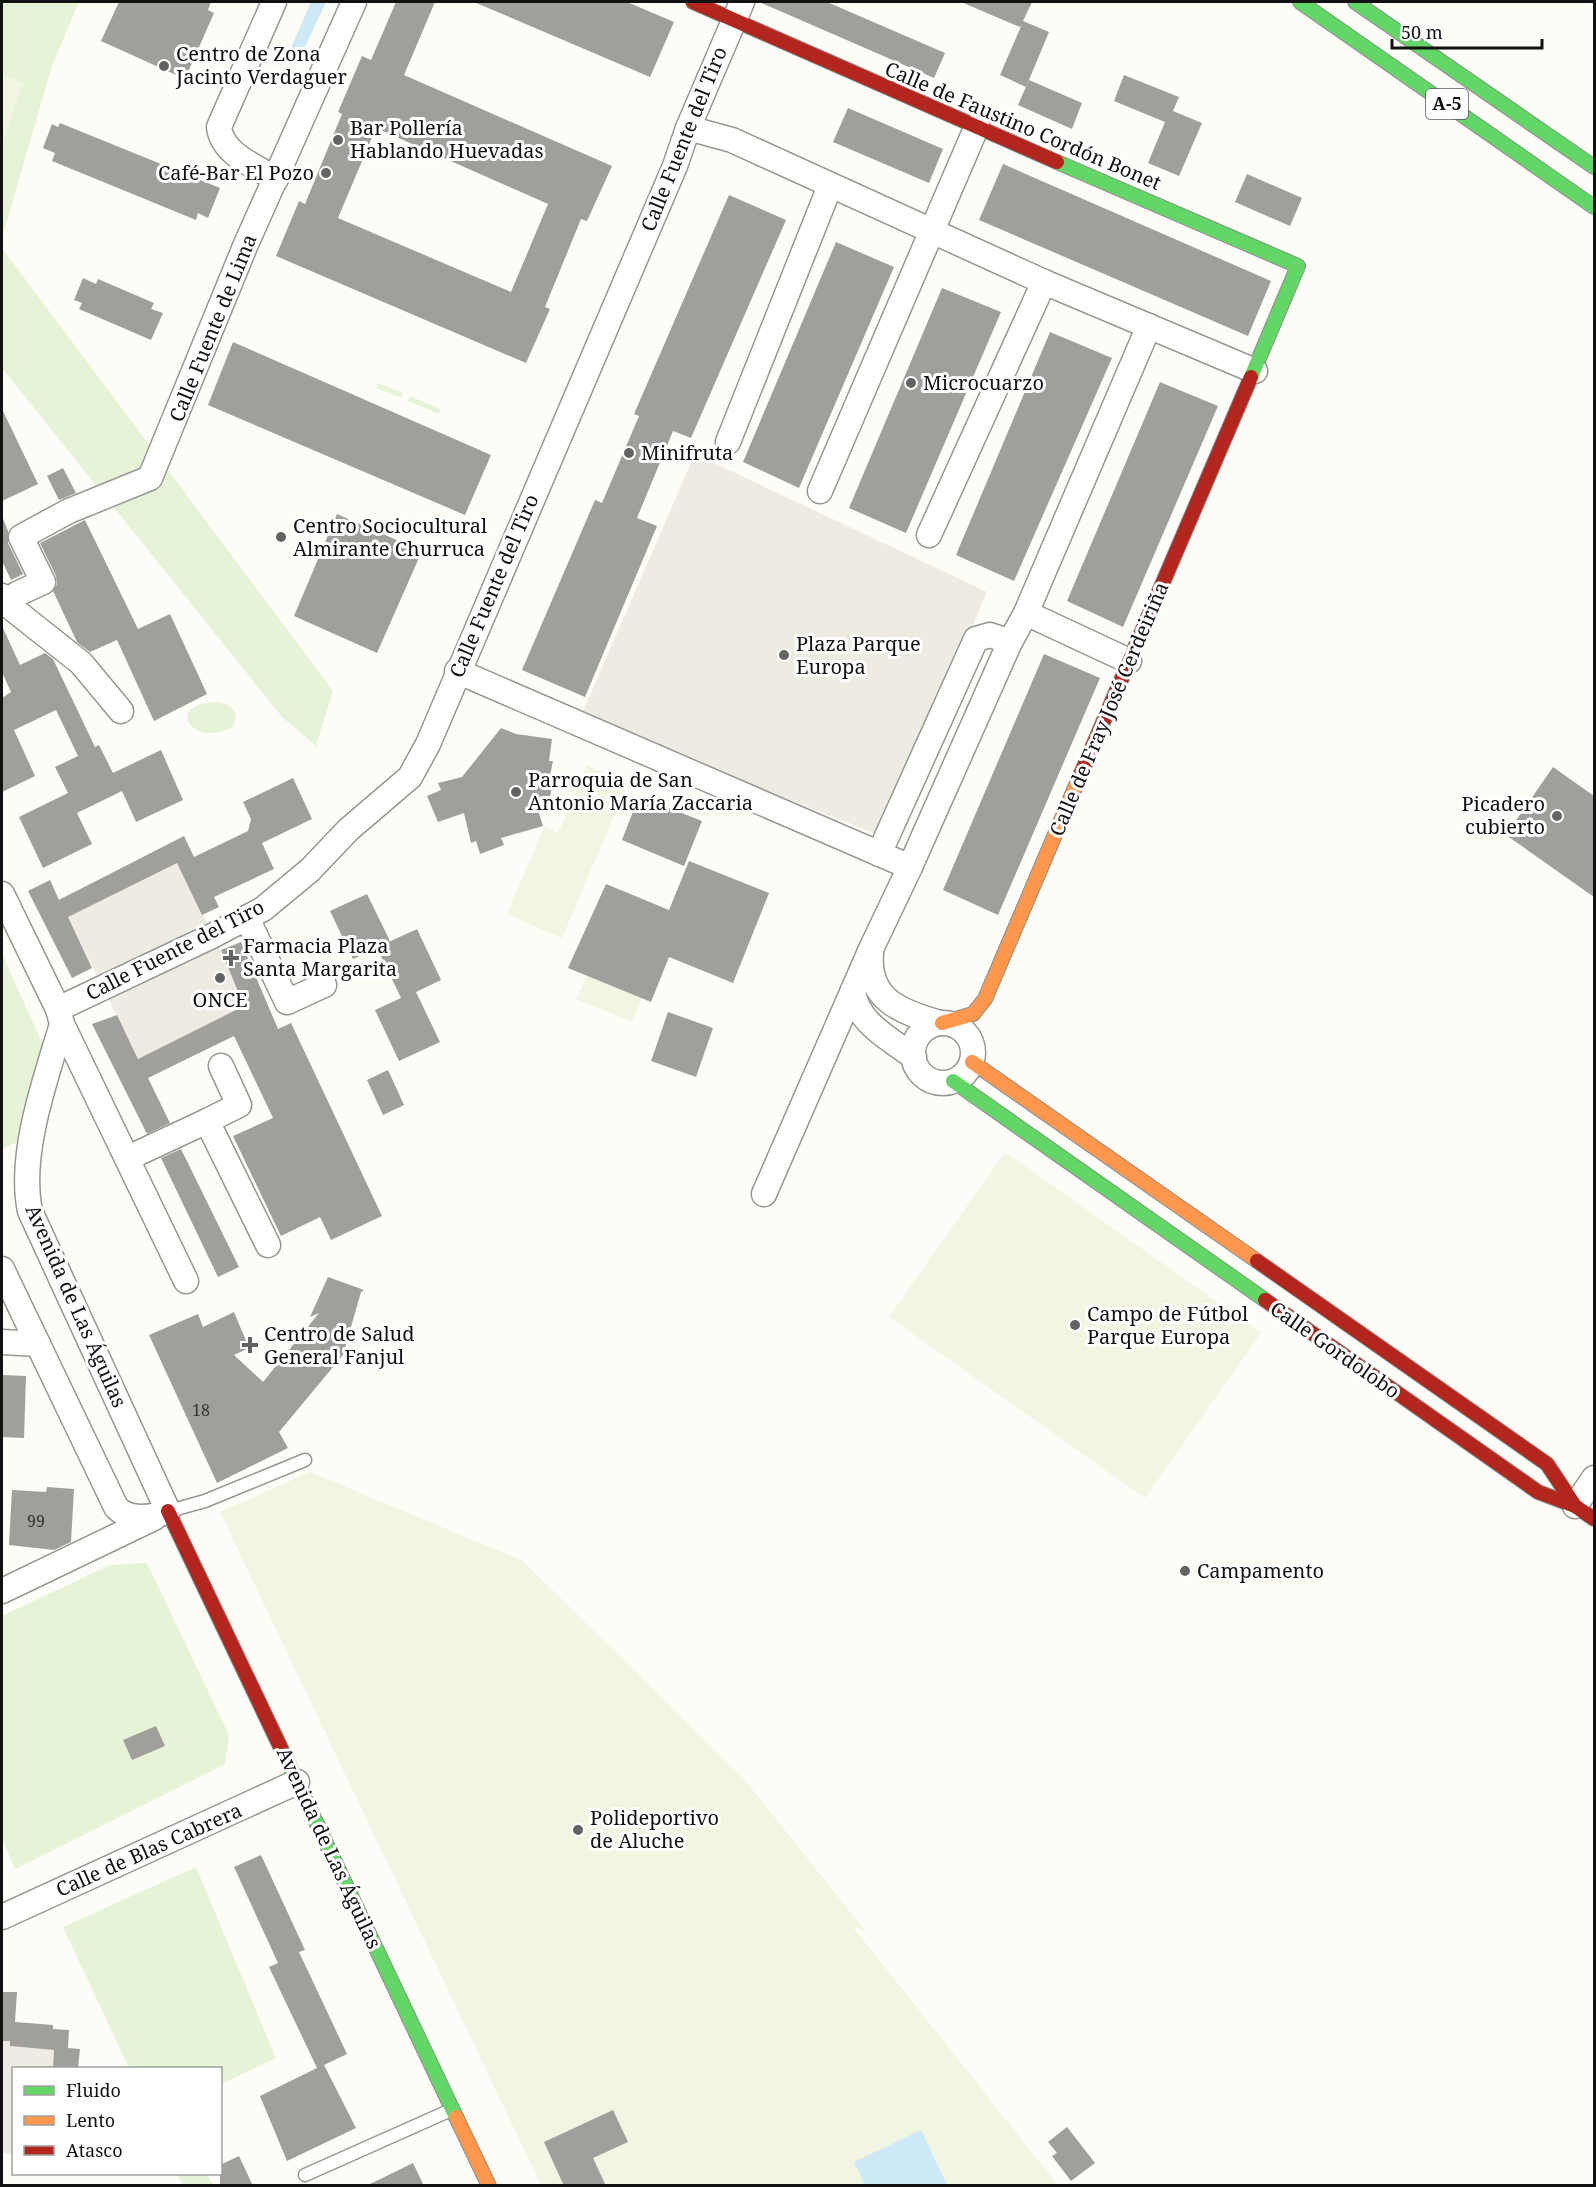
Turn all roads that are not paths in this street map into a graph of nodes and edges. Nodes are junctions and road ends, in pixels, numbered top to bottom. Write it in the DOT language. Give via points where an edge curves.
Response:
graph roads {
  1 [pos="274,2"];
  2 [pos="354,2"];
  3 [pos="693,2"];
  4 [pos="1300,2"];
  5 [pos="1355,2"];
  6 [pos="738,10"];
  7 [pos="977,126"];
  8 [pos="688,128"];
  9 [pos="1594,167"];
  10 [pos="276,179"];
  11 [pos="830,186"];
  12 [pos="1594,207"];
  13 [pos="932,230"];
  14 [pos="1298,266"];
  15 [pos="1044,282"];
  16 [pos="1149,326"];
  17 [pos="1255,371"];
  18 [pos="728,442"];
  19 [pos="820,491"];
  20 [pos="929,535"];
  21 [pos="6,599"];
  22 [pos="1026,613"];
  23 [pos="1010,642"];
  24 [pos="1129,661"];
  25 [pos="457,672"];
  26 [pos="121,711"];
  27 [pos="879,854"];
  28 [pos="910,867"];
  29 [pos="2,894"];
  30 [pos="247,918"];
  31 [pos="871,949"];
  32 [pos="324,985"];
  33 [pos="853,990"];
  34 [pos="60,1016"];
  35 [pos="941,1023"];
  36 [pos="914,1056"];
  37 [pos="972,1062"];
  38 [pos="221,1066"];
  39 [pos="953,1081"];
  40 [pos="207,1121"];
  41 [pos="128,1158"];
  42 [pos="764,1194"];
  43 [pos="268,1245"];
  44 [pos="2,1269"];
  45 [pos="186,1281"];
  46 [pos="2,1342"];
  47 [pos="38,1344"];
  48 [pos="305,1460"];
  49 [pos="1594,1478"];
  50 [pos="1585,1512"];
  51 [pos="163,1513"];
  52 [pos="2,1591"];
  53 [pos="297,1782"];
  54 [pos="2,1917"];
  55 [pos="452,2109"];
  56 [pos="305,2175"];
  57 [pos="489,2186"];
  1 -- 10 [label="street" via="219,127 220,138 231,151"];
  2 -- 10 [label="street, Calle Fuente de Lima"];
  3 -- 6 [label="main road, Calle de Faustino Cordón Bonet"];
  4 -- 12 [label="main road, A-5"];
  5 -- 9 [label="main road, A-5"];
  6 -- 7 [label="main road, Calle de Faustino Cordón Bonet" via="768,37"];
  6 -- 8 [label="street, Calle Fuente del Tiro"];
  7 -- 13 [label="street"];
  7 -- 14 [label="main road, Calle de Faustino Cordón Bonet"];
  8 -- 11 [label="street" via="732,140"];
  8 -- 25 [label="street, Calle Fuente del Tiro"];
  10 -- 21 [label="street, Calle Fuente de Lima" via="150,478 69,511 21,537 43,582"];
  11 -- 13 [label="street"];
  11 -- 18 [label="street"];
  13 -- 15 [label="street"];
  13 -- 19 [label="street"];
  14 -- 17 [label="main road, Calle de Fray José Cerdeiriña"];
  15 -- 16 [label="street"];
  15 -- 20 [label="street"];
  16 -- 17 [label="street"];
  16 -- 22 [label="street"];
  17 -- 24 [label="main road, Calle de Fray José Cerdeiriña"];
  21 -- 26 [label="street" via="81,663"];
  22 -- 23 [label="street"];
  22 -- 24 [label="street"];
  23 -- 27 [label="street" via="990,635 976,639"];
  23 -- 28 [label="street"];
  24 -- 35 [label="main road, Calle de Fray José Cerdeiriña" via="986,999 972,1014"];
  25 -- 27 [label="street"];
  25 -- 30 [label="street, Calle Fuente del Tiro" via="410,777 348,830 310,870"];
  27 -- 28 [label="street"];
  28 -- 31 [label="street"];
  29 -- 34 [label="street"];
  30 -- 32 [label="street" via="287,1002"];
  30 -- 34 [label="street, Calle Fuente del Tiro"];
  31 -- 33 [label="street"];
  31 -- 35 [label="street" via="869,970 880,996 917,1017"];
  33 -- 36 [label="street" via="854,1001 866,1020"];
  33 -- 42 [label="street"];
  34 -- 41 [label="street"];
  34 -- 51 [label="street, Avenida de Las Águilas" via="31,1149 27,1190 30,1210"];
  35 -- 36 [label="street" via="917,1038"];
  35 -- 37 [label="street" via="952,1024 967,1035"];
  36 -- 39 [label="street" via="927,1078"];
  37 -- 39 [label="street"];
  37 -- 50 [label="main road, Calle Gordolobo" via="1547,1464"];
  38 -- 40 [label="street" via="239,1105"];
  39 -- 50 [label="main road, Calle Gordolobo" via="1538,1492"];
  40 -- 41 [label="street"];
  40 -- 43 [label="street"];
  41 -- 45 [label="street"];
  44 -- 47 [label="street"];
  46 -- 47 [label="street"];
  47 -- 51 [label="street" via="116,1507 126,1515"];
  48 -- 51 [label="lane" via="205,1501"];
  49 -- 50 [label="street"];
  51 -- 52 [label="street"];
  51 -- 53 [label="main road, Avenida de Las Águilas"];
  53 -- 54 [label="street, Calle de Blas Cabrera"];
  53 -- 55 [label="main road, Avenida de Las Águilas"];
  55 -- 56 [label="lane"];
  55 -- 57 [label="main road, Avenida de Las Águilas"];
}
